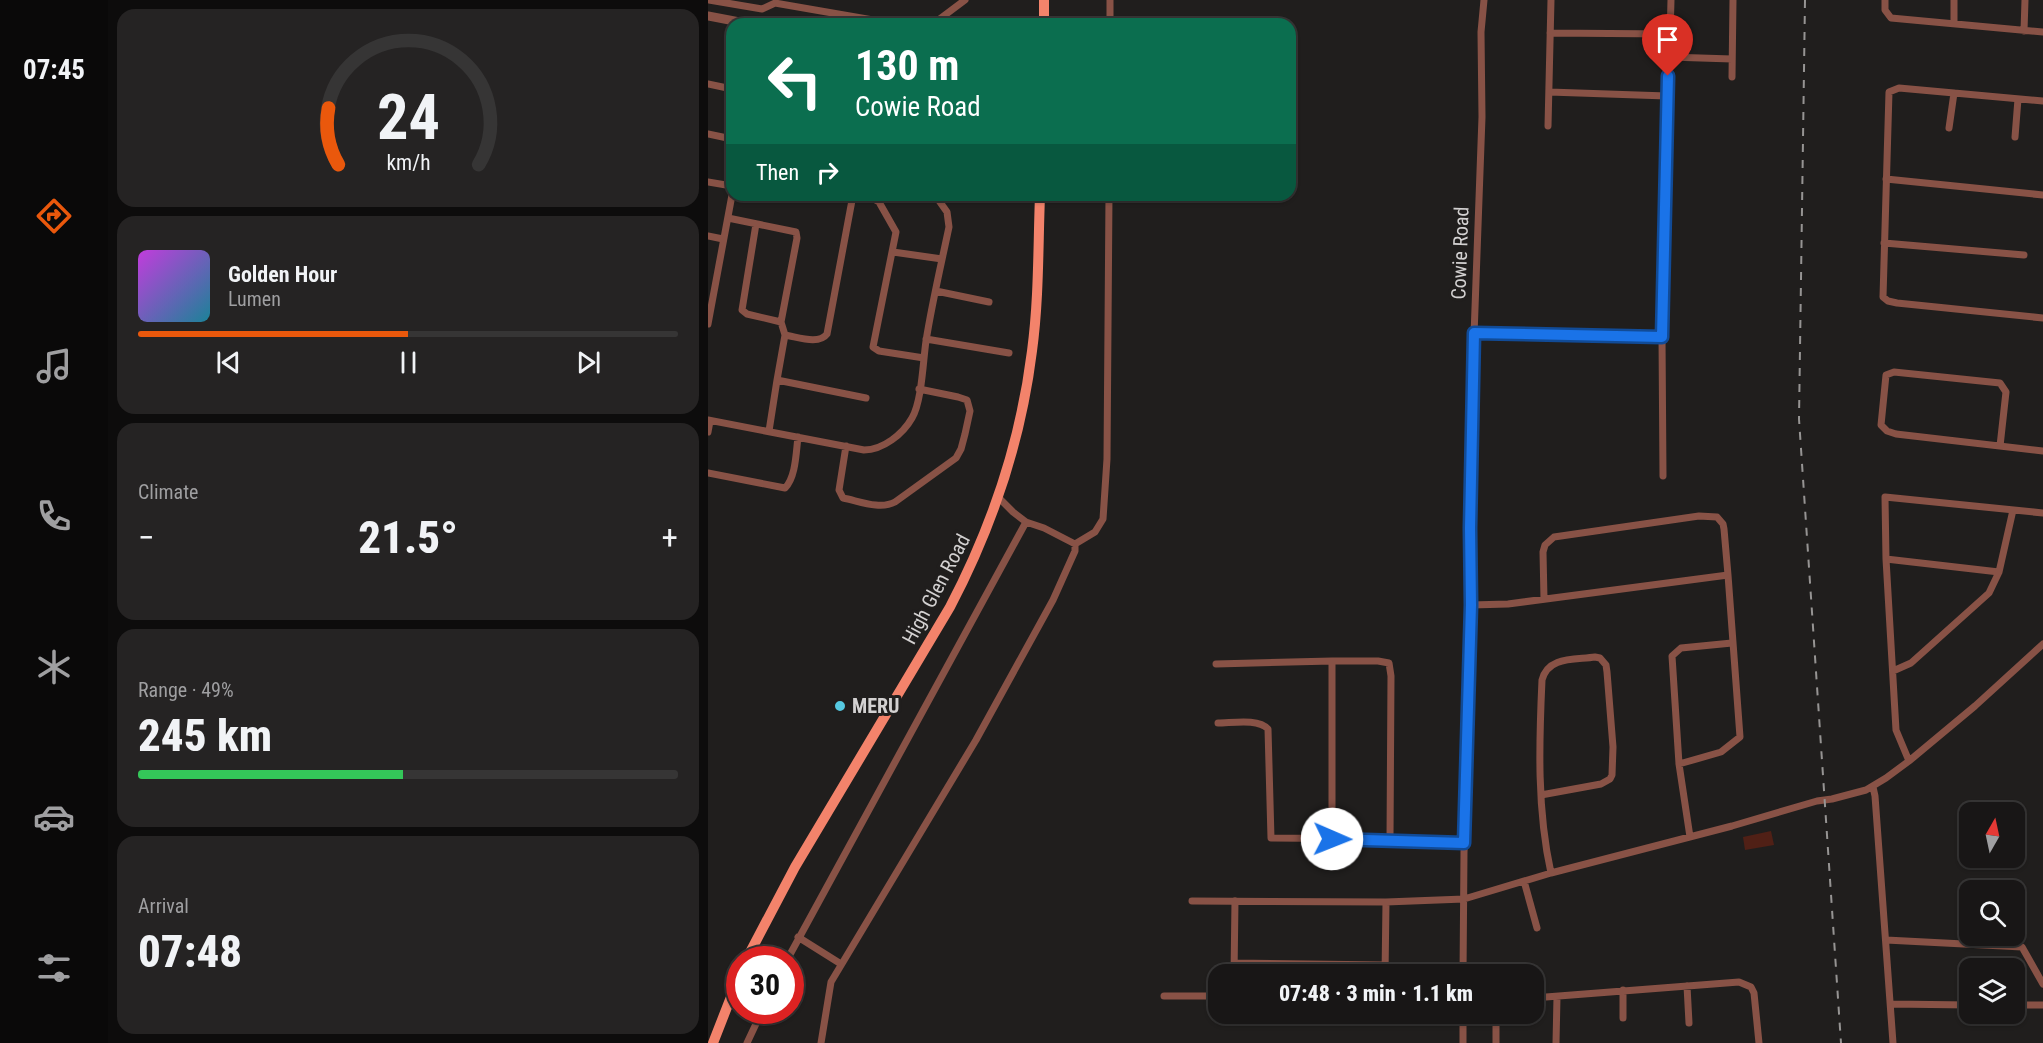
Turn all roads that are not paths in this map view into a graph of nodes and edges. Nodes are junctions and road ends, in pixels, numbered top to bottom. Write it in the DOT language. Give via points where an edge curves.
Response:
graph roads {
  1 [pos="709,0"];
  2 [pos="965,0"];
  3 [pos="1044,0"];
  4 [pos="1110,0"];
  5 [pos="1484,0"];
  6 [pos="1551,0"];
  7 [pos="1671,0"];
  8 [pos="1733,0"];
  9 [pos="1885,0"];
  10 [pos="1954,0"];
  11 [pos="2025,0"];
  12 [pos="708,16"];
  13 [pos="861,18"];
  14 [pos="941,18"];
  15 [pos="1044,18"];
  16 [pos="1110,18"];
  17 [pos="726,19"];
  18 [pos="1954,23"];
  19 [pos="2024,31"];
  20 [pos="2043,32"];
  21 [pos="1550,33"];
  22 [pos="1670,34"];
  23 [pos="1669,57"];
  24 [pos="1732,59"];
  25 [pos="1732,77"];
  26 [pos="708,84"];
  27 [pos="726,88"];
  28 [pos="1549,92"];
  29 [pos="1954,93"];
  30 [pos="1667,96"];
  31 [pos="2018,99"];
  32 [pos="2043,101"];
  33 [pos="1548,126"];
  34 [pos="1949,128"];
  35 [pos="708,134"];
  36 [pos="2015,136"];
  37 [pos="726,138"];
  38 [pos="1886,179"];
  39 [pos="708,182"];
  40 [pos="726,185"];
  41 [pos="2043,195"];
  42 [pos="731,201"];
  43 [pos="851,201"];
  44 [pos="878,201"];
  45 [pos="940,201"];
  46 [pos="1040,201"];
  47 [pos="1109,201"];
  48 [pos="728,218"];
  49 [pos="756,224"];
  50 [pos="708,236"];
  51 [pos="723,239"];
  52 [pos="1884,243"];
  53 [pos="892,252"];
  54 [pos="2024,255"];
  55 [pos="942,259"];
  56 [pos="936,291"];
  57 [pos="710,300"];
  58 [pos="988,302"];
  59 [pos="2043,318"];
  60 [pos="708,322"];
  61 [pos="781,322"];
  62 [pos="1474,333"];
  63 [pos="785,334"];
  64 [pos="1662,337"];
  65 [pos="926,339"];
  66 [pos="1009,352"];
  67 [pos="924,358"];
  68 [pos="777,380"];
  69 [pos="919,389"];
  70 [pos="866,398"];
  71 [pos="709,421"];
  72 [pos="769,431"];
  73 [pos="708,432"];
  74 [pos="798,437"];
  75 [pos="846,446"];
  76 [pos="2000,446"];
  77 [pos="2043,451"];
  78 [pos="708,473"];
  79 [pos="1663,476"];
  80 [pos="999,498"];
  81 [pos="2013,510"];
  82 [pos="2043,513"];
  83 [pos="1026,522"];
  84 [pos="1075,544"];
  85 [pos="1886,559"];
  86 [pos="2000,572"];
  87 [pos="1728,575"];
  88 [pos="1544,599"];
  89 [pos="1471,605"];
  90 [pos="1732,643"];
  91 [pos="2043,644"];
  92 [pos="1332,661"];
  93 [pos="1216,664"];
  94 [pos="1893,671"];
  95 [pos="1218,723"];
  96 [pos="1909,761"];
  97 [pos="1679,764"];
  98 [pos="1873,786"];
  99 [pos="1541,795"];
  100 [pos="1690,837"];
  101 [pos="1332,839"];
  102 [pos="1390,839"];
  103 [pos="1464,843"];
  104 [pos="1551,873"];
  105 [pos="1524,881"];
  106 [pos="1464,898"];
  107 [pos="1192,901"];
  108 [pos="1235,901"];
  109 [pos="1386,902"];
  110 [pos="1537,928"];
  111 [pos="798,937"];
  112 [pos="1886,940"];
  113 [pos="753,946"];
  114 [pos="794,946"];
  115 [pos="1234,963"];
  116 [pos="841,964"];
  117 [pos="1310,964"];
  118 [pos="1385,964"];
  119 [pos="1463,964"];
  120 [pos="2043,984"];
  121 [pos="1687,986"];
  122 [pos="1623,990"];
  123 [pos="1164,996"];
  124 [pos="1208,996"];
  125 [pos="1557,997"];
  126 [pos="1544,998"];
  127 [pos="1890,1004"];
  128 [pos="1959,1005"];
  129 [pos="2025,1005"];
  130 [pos="2043,1005"];
  131 [pos="726,1010"];
  132 [pos="1623,1018"];
  133 [pos="1689,1023"];
  134 [pos="756,1024"];
  135 [pos="1463,1024"];
  136 [pos="1496,1024"];
  137 [pos="713,1043"];
  138 [pos="747,1043"];
  139 [pos="821,1043"];
  140 [pos="1463,1043"];
  141 [pos="1496,1043"];
  142 [pos="1556,1043"];
  143 [pos="1758,1043"];
  144 [pos="1893,1043"];
  1 -- 13 [label="street" via="762,9 775,3"];
  2 -- 14 [label="street"];
  3 -- 15 [label="main road"];
  4 -- 16 [label="street"];
  5 -- 62 [label="street, Cowie Road"];
  6 -- 21 [label="street"];
  7 -- 22 [label="street"];
  8 -- 24 [label="street"];
  9 -- 18 [label="street" via="1885,10 1892,18"];
  10 -- 18 [label="street"];
  11 -- 19 [label="street"];
  12 -- 17 [label="street"];
  18 -- 19 [label="street"];
  19 -- 20 [label="street"];
  21 -- 22 [label="street"];
  21 -- 28 [label="street"];
  22 -- 23 [label="street"];
  23 -- 24 [label="street"];
  23 -- 30 [label="street"];
  24 -- 25 [label="street"];
  26 -- 27 [label="street"];
  28 -- 30 [label="street"];
  28 -- 33 [label="street"];
  29 -- 31 [label="street"];
  29 -- 34 [label="street"];
  29 -- 38 [label="street" via="1899,88 1889,92"];
  30 -- 64 [label="street"];
  31 -- 32 [label="street"];
  31 -- 36 [label="street"];
  35 -- 37 [label="street"];
  38 -- 41 [label="street"];
  38 -- 52 [label="street"];
  39 -- 40 [label="street"];
  42 -- 48 [label="street"];
  43 -- 63 [label="street" via="827,334 818,340"];
  44 -- 53 [label="street" via="895,227"];
  45 -- 55 [label="street" via="949,221"];
  46 -- 80 [label="main road, High Glen Road" via="1032,351"];
  47 -- 84 [label="street" via="1103,519 1095,532"];
  48 -- 49 [label="street"];
  48 -- 51 [label="street"];
  49 -- 61 [label="street" via="742,310"];
  49 -- 61 [label="street" via="794,231 797,235"];
  50 -- 51 [label="street"];
  51 -- 57 [label="street"];
  52 -- 54 [label="street"];
  52 -- 59 [label="street" via="1883,297 1888,301"];
  53 -- 55 [label="street"];
  53 -- 67 [label="street" via="873,347"];
  55 -- 56 [label="street"];
  56 -- 58 [label="street"];
  56 -- 65 [label="street"];
  57 -- 60 [label="street"];
  61 -- 63 [label="street"];
  62 -- 64 [label="street"];
  62 -- 89 [label="street, Cowie Road"];
  63 -- 68 [label="street"];
  64 -- 79 [label="street"];
  65 -- 66 [label="street"];
  65 -- 67 [label="street"];
  67 -- 69 [label="street"];
  68 -- 70 [label="street"];
  68 -- 72 [label="street"];
  69 -- 75 [label="street" via="913,417 901,432 874,449"];
  69 -- 75 [label="street" via="958,397 969,404 961,448 951,463 892,504 878,505 843,498 839,489"];
  71 -- 72 [label="street"];
  71 -- 73 [label="street"];
  72 -- 74 [label="street"];
  74 -- 75 [label="street"];
  74 -- 78 [label="street" via="792,474 785,488"];
  76 -- 76 [label="street" via="1887,431 1881,425 1886,375 1894,372 2000,383 2006,392"];
  76 -- 77 [label="street"];
  80 -- 83 [label="street"];
  80 -- 113 [label="main road, High Glen Road" via="950,607 795,867"];
  81 -- 82 [label="street"];
  81 -- 85 [label="street" via="1885,497"];
  81 -- 86 [label="street"];
  83 -- 84 [label="street"];
  83 -- 111 [label="street"];
  84 -- 116 [label="street" via="1053,600 976,740"];
  85 -- 86 [label="street"];
  85 -- 94 [label="street"];
  86 -- 94 [label="street" via="1989,593 1911,663"];
  87 -- 88 [label="street"];
  87 -- 88 [label="street" via="1720,519 1707,515 1676,519 1554,537 1545,545"];
  87 -- 90 [label="street"];
  88 -- 89 [label="street"];
  89 -- 103 [label="street, Cowie Road"];
  90 -- 97 [label="street" via="1740,737 1721,752"];
  90 -- 97 [label="street" via="1681,648 1672,656"];
  91 -- 96 [label="street"];
  92 -- 93 [label="street"];
  92 -- 101 [label="street"];
  92 -- 102 [label="street" via="1389,663"];
  94 -- 96 [label="street" via="1896,730"];
  95 -- 101 [label="street" via="1262,723 1268,729 1271,838"];
  96 -- 98 [label="street"];
  97 -- 100 [label="street"];
  98 -- 100 [label="street"];
  98 -- 112 [label="street"];
  99 -- 99 [label="street" via="1544,672 1553,663 1600,658 1607,672 1612,775 1601,784"];
  99 -- 104 [label="street"];
  100 -- 104 [label="street"];
  101 -- 102 [label="street"];
  102 -- 103 [label="street"];
  103 -- 106 [label="street, Cowie Road"];
  104 -- 105 [label="street"];
  105 -- 106 [label="street"];
  105 -- 110 [label="street"];
  106 -- 109 [label="street"];
  106 -- 119 [label="street, Cowie Road"];
  107 -- 108 [label="street"];
  108 -- 109 [label="street"];
  108 -- 115 [label="street"];
  109 -- 118 [label="street"];
  111 -- 114 [label="street"];
  111 -- 116 [label="street"];
  112 -- 120 [label="street" via="2022,947"];
  112 -- 127 [label="street"];
  115 -- 117 [label="street"];
  116 -- 139 [label="street" via="831,982"];
  121 -- 122 [label="street"];
  121 -- 133 [label="street"];
  121 -- 143 [label="street" via="1739,982 1750,987 1754,993"];
  122 -- 125 [label="street"];
  122 -- 132 [label="street"];
  123 -- 124 [label="street"];
  125 -- 126 [label="street"];
  125 -- 142 [label="street"];
  127 -- 128 [label="street"];
  127 -- 144 [label="street"];
  129 -- 130 [label="street"];
  131 -- 137 [label="main road"];
  134 -- 138 [label="street"];
  135 -- 140 [label="street"];
  136 -- 141 [label="street"];
}
